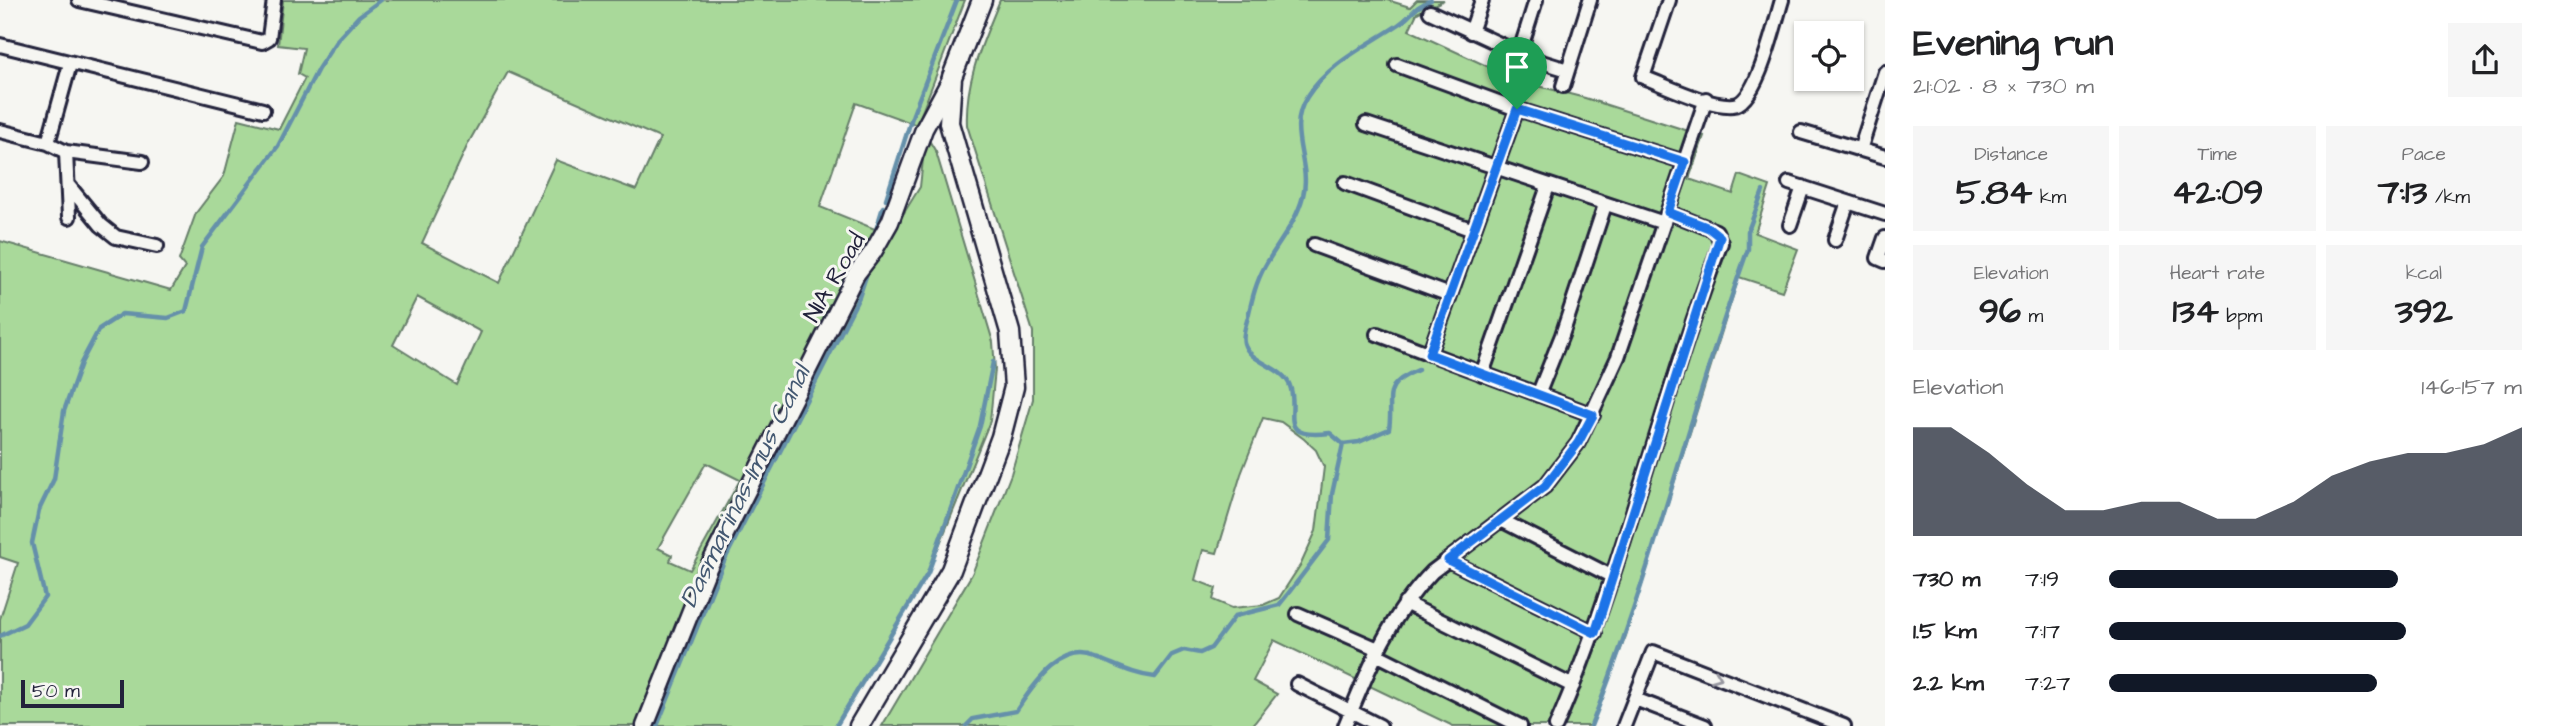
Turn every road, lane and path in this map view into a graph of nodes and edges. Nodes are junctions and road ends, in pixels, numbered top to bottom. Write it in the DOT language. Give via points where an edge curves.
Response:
graph roads {
  1 [pos="79,0"];
  2 [pos="274,0"];
  3 [pos="982,0"];
  4 [pos="1482,0"];
  5 [pos="1536,0"];
  6 [pos="1590,0"];
  7 [pos="1669,0"];
  8 [pos="1782,0"];
  9 [pos="95,2"];
  10 [pos="1430,12"];
  11 [pos="1471,32"];
  12 [pos="0,45"];
  13 [pos="1519,54"];
  14 [pos="70,64"];
  15 [pos="1397,65"];
  16 [pos="1568,70"];
  17 [pos="1885,72"];
  18 [pos="952,77"];
  19 [pos="1563,86"];
  20 [pos="1706,99"];
  21 [pos="1517,109"];
  22 [pos="263,110"];
  23 [pos="1366,124"];
  24 [pos="0,131"];
  25 [pos="1801,132"];
  26 [pos="48,142"];
  27 [pos="1860,150"];
  28 [pos="65,152"];
  29 [pos="1885,157"];
  30 [pos="142,162"];
  31 [pos="1685,162"];
  32 [pos="1495,169"];
  33 [pos="1346,183"];
  34 [pos="1789,183"];
  35 [pos="69,186"];
  36 [pos="1548,186"];
  37 [pos="1803,187"];
  38 [pos="1848,202"];
  39 [pos="1605,205"];
  40 [pos="1885,214"];
  41 [pos="69,217"];
  42 [pos="1666,217"];
  43 [pos="1790,225"];
  44 [pos="1473,230"];
  45 [pos="1885,238"];
  46 [pos="1835,240"];
  47 [pos="1314,245"];
  48 [pos="157,246"];
  49 [pos="1881,260"];
  50 [pos="1450,295"];
  51 [pos="1377,334"];
  52 [pos="1429,354"];
  53 [pos="1482,374"];
  54 [pos="1538,395"];
  55 [pos="1593,415"];
  56 [pos="1501,520"];
  57 [pos="1448,560"];
  58 [pos="1613,577"];
  59 [pos="1405,603"];
  60 [pos="1298,614"];
  61 [pos="1595,633"];
  62 [pos="1377,651"];
  63 [pos="1297,684"];
  64 [pos="1573,686"];
  65 [pos="1635,699"];
  66 [pos="1351,712"];
  67 [pos="645,726"];
  68 [pos="859,726"];
  69 [pos="1345,726"];
  70 [pos="1380,726"];
  71 [pos="1520,726"];
  72 [pos="1556,726"];
  73 [pos="1624,726"];
  74 [pos="1705,726"];
  75 [pos="1844,726"];
  1 -- 9 [label="street"];
  2 -- 9 [label="street" via="269,38 262,42"];
  3 -- 18 [label="main road"];
  4 -- 11 [label="street"];
  5 -- 13 [label="street"];
  6 -- 16 [label="street"];
  7 -- 20 [label="street" via="1643,77"];
  8 -- 20 [label="street" via="1753,89 1743,102 1734,105"];
  10 -- 11 [label="street"];
  11 -- 13 [label="street"];
  12 -- 14 [label="street"];
  13 -- 16 [label="street"];
  14 -- 22 [label="street"];
  14 -- 26 [label="street"];
  15 -- 21 [label="street"];
  16 -- 19 [label="street"];
  17 -- 27 [label="street"];
  18 -- 67 [label="street, NIA Road" via="924,129 886,231 856,274 708,568"];
  18 -- 68 [label="main road" via="949,123 1010,332 1014,387 1001,437 951,570"];
  20 -- 31 [label="street"];
  21 -- 31 [label="street"];
  21 -- 32 [label="street"];
  23 -- 32 [label="street"];
  24 -- 26 [label="street"];
  25 -- 27 [label="street"];
  26 -- 28 [label="street"];
  27 -- 29 [label="street"];
  28 -- 30 [label="street"];
  28 -- 35 [label="street"];
  31 -- 42 [label="street"];
  32 -- 36 [label="street"];
  32 -- 44 [label="street"];
  33 -- 44 [label="street"];
  34 -- 37 [label="street"];
  35 -- 41 [label="street"];
  35 -- 48 [label="street" via="116,237"];
  36 -- 39 [label="street"];
  36 -- 53 [label="street"];
  37 -- 38 [label="street"];
  37 -- 43 [label="street"];
  38 -- 40 [label="street"];
  38 -- 46 [label="street"];
  39 -- 42 [label="street"];
  39 -- 54 [label="street"];
  42 -- 55 [label="street"];
  42 -- 58 [label="street" via="1716,231 1721,243"];
  44 -- 50 [label="street"];
  45 -- 49 [label="street"];
  47 -- 50 [label="street"];
  50 -- 52 [label="street"];
  51 -- 52 [label="street"];
  52 -- 53 [label="street"];
  53 -- 54 [label="street"];
  54 -- 55 [label="street"];
  55 -- 56 [label="street" via="1545,486"];
  56 -- 57 [label="street"];
  56 -- 58 [label="street"];
  57 -- 59 [label="street"];
  57 -- 61 [label="street"];
  58 -- 61 [label="street"];
  59 -- 62 [label="street"];
  59 -- 64 [label="street"];
  60 -- 62 [label="street"];
  61 -- 64 [label="street"];
  62 -- 66 [label="street"];
  62 -- 71 [label="street"];
  63 -- 66 [label="street"];
  64 -- 72 [label="street"];
  65 -- 73 [label="street"];
  65 -- 74 [label="street"];
  65 -- 75 [label="street, one-way" via="1653,652"];
  66 -- 69 [label="street"];
  66 -- 70 [label="street"];
}
